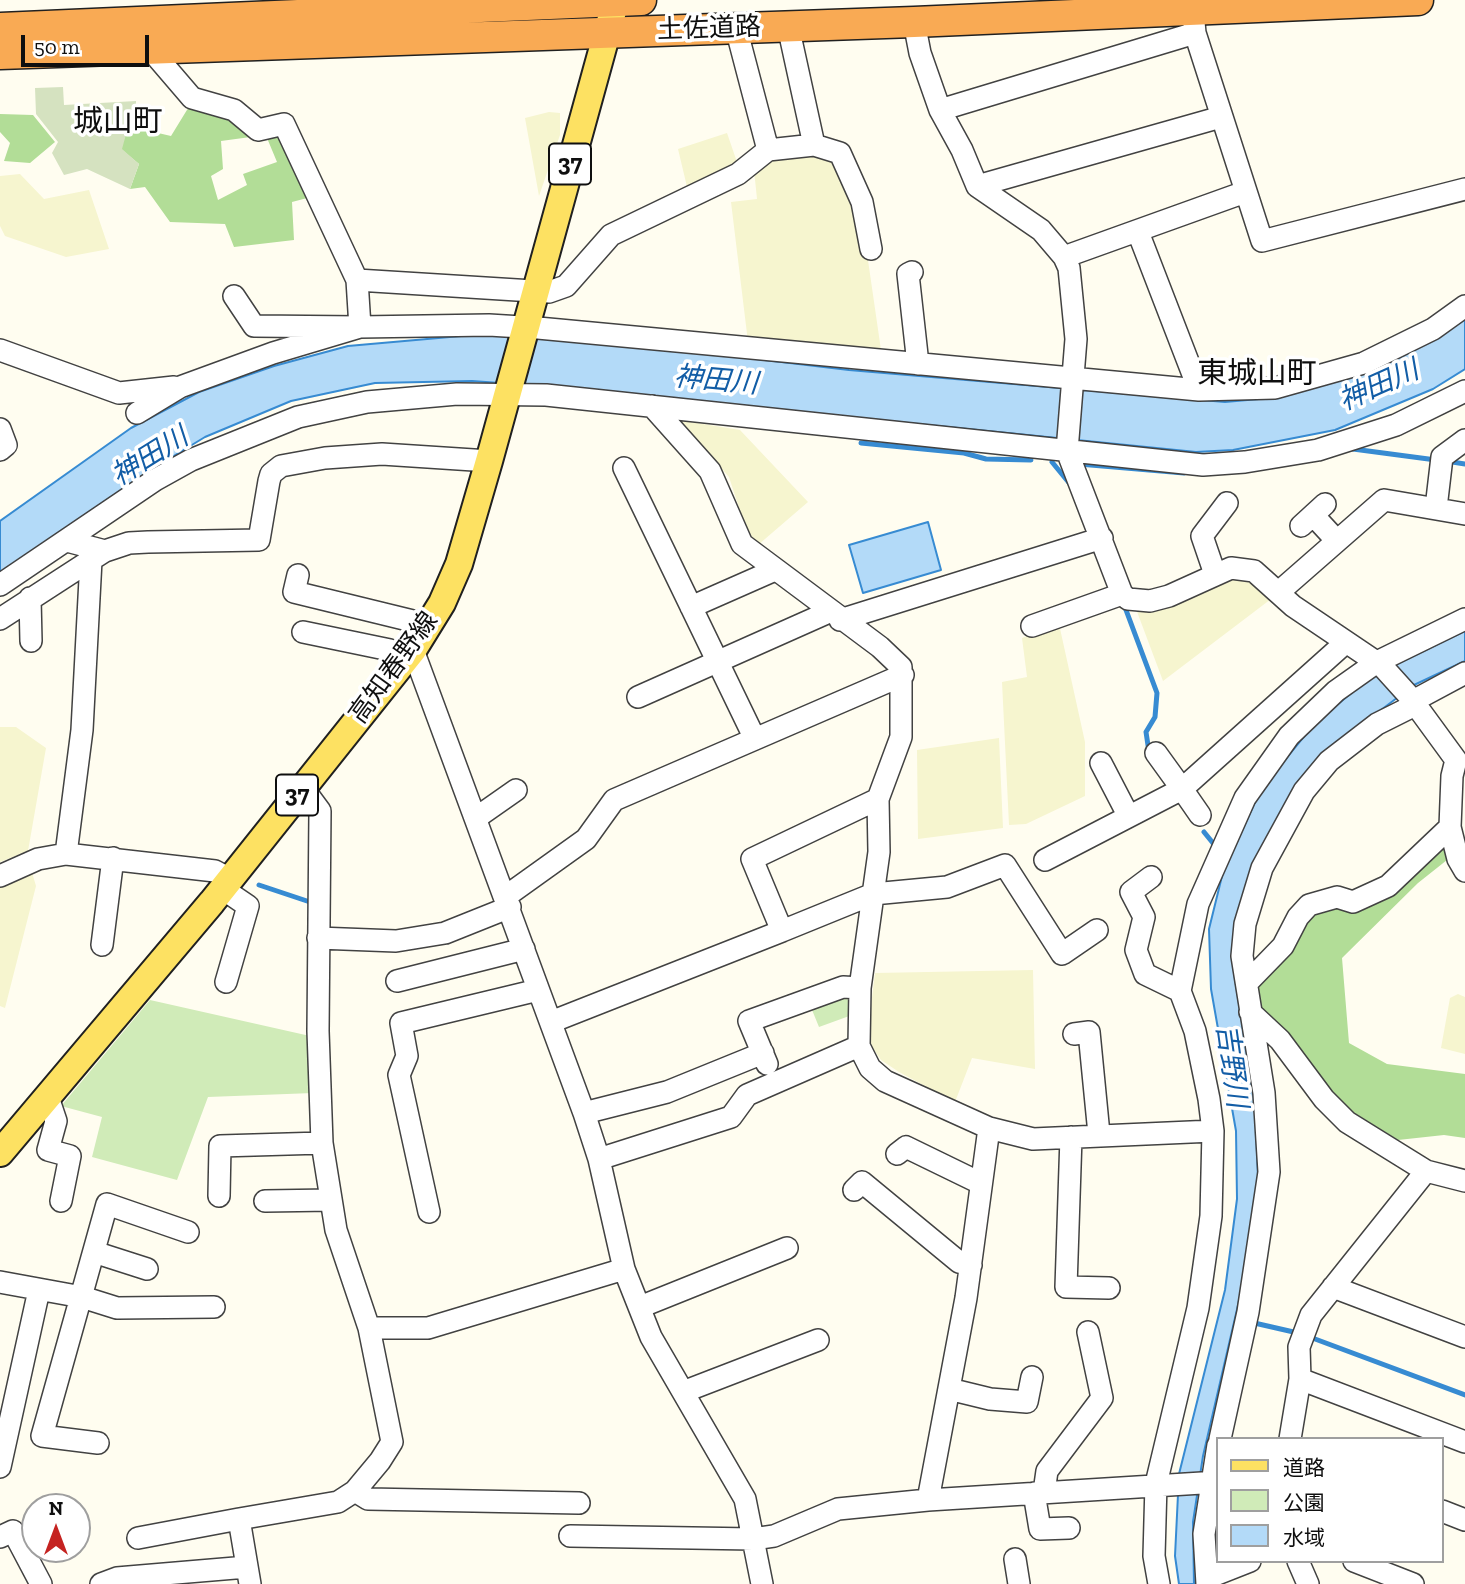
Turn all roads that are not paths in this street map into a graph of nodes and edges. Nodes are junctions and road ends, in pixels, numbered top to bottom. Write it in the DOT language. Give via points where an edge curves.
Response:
graph roads {
  1 [pos="616,0"];
  2 [pos="641,0"];
  3 [pos="1418,0"];
  4 [pos="546,2"];
  5 [pos="1194,14"];
  6 [pos="914,22"];
  7 [pos="788,26"];
  8 [pos="0,28"];
  9 [pos="736,28"];
  10 [pos="606,33"];
  11 [pos="150,49"];
  12 [pos="0,54"];
  13 [pos="940,110"];
  14 [pos="1221,117"];
  15 [pos="814,145"];
  16 [pos="768,150"];
  17 [pos="977,186"];
  18 [pos="1465,189"];
  19 [pos="1245,191"];
  20 [pos="1138,232"];
  21 [pos="871,249"];
  22 [pos="1064,257"];
  23 [pos="912,272"];
  24 [pos="357,280"];
  25 [pos="535,290"];
  26 [pos="233,296"];
  27 [pos="1465,306"];
  28 [pos="254,326"];
  29 [pos="360,327"];
  30 [pos="525,328"];
  31 [pos="0,349"];
  32 [pos="256,360"];
  33 [pos="918,364"];
  34 [pos="1073,383"];
  35 [pos="180,387"];
  36 [pos="1199,390"];
  37 [pos="1465,391"];
  38 [pos="507,393"];
  39 [pos="652,406"];
  40 [pos="137,413"];
  41 [pos="0,429"];
  42 [pos="1465,440"];
  43 [pos="1067,447"];
  44 [pos="0,450"];
  45 [pos="489,461"];
  46 [pos="624,468"];
  47 [pos="1227,503"];
  48 [pos="1436,508"];
  49 [pos="1465,514"];
  50 [pos="1313,515"];
  51 [pos="1102,538"];
  52 [pos="67,541"];
  53 [pos="1337,541"];
  54 [pos="98,556"];
  55 [pos="775,570"];
  56 [pos="1215,574"];
  57 [pos="298,575"];
  58 [pos="0,585"];
  59 [pos="1280,591"];
  60 [pos="1122,594"];
  61 [pos="30,598"];
  62 [pos="691,607"];
  63 [pos="835,616"];
  64 [pos="1465,618"];
  65 [pos="0,619"];
  66 [pos="429,625"];
  67 [pos="1032,626"];
  68 [pos="303,632"];
  69 [pos="32,641"];
  70 [pos="1345,643"];
  71 [pos="407,656"];
  72 [pos="719,662"];
  73 [pos="1379,664"];
  74 [pos="1465,673"];
  75 [pos="903,675"];
  76 [pos="638,697"];
  77 [pos="1413,701"];
  78 [pos="755,739"];
  79 [pos="1156,753"];
  80 [pos="1461,758"];
  81 [pos="1101,763"];
  82 [pos="303,788"];
  83 [pos="1182,789"];
  84 [pos="516,790"];
  85 [pos="878,800"];
  86 [pos="1200,815"];
  87 [pos="1128,816"];
  88 [pos="476,818"];
  89 [pos="1450,827"];
  90 [pos="66,851"];
  91 [pos="113,858"];
  92 [pos="1045,860"];
  93 [pos="1465,872"];
  94 [pos="0,876"];
  95 [pos="1151,877"];
  96 [pos="226,884"];
  97 [pos="873,894"];
  98 [pos="508,902"];
  99 [pos="1097,930"];
  100 [pos="782,931"];
  101 [pos="318,938"];
  102 [pos="102,945"];
  103 [pos="524,949"];
  104 [pos="397,981"];
  105 [pos="226,982"];
  106 [pos="1247,983"];
  107 [pos="860,988"];
  108 [pos="538,990"];
  109 [pos="1180,991"];
  110 [pos="1250,1012"];
  111 [pos="551,1022"];
  112 [pos="1074,1034"];
  113 [pos="859,1046"];
  114 [pos="763,1053"];
  115 [pos="774,1082"];
  116 [pos="48,1097"];
  117 [pos="584,1113"];
  118 [pos="989,1128"];
  119 [pos="1213,1131"];
  120 [pos="1099,1134"];
  121 [pos="1071,1137"];
  122 [pos="322,1143"];
  123 [pos="0,1153"];
  124 [pos="897,1154"];
  125 [pos="599,1159"];
  126 [pos="1426,1171"];
  127 [pos="1465,1181"];
  128 [pos="980,1184"];
  129 [pos="855,1190"];
  130 [pos="219,1196"];
  131 [pos="331,1200"];
  132 [pos="61,1201"];
  133 [pos="265,1201"];
  134 [pos="429,1212"];
  135 [pos="188,1231"];
  136 [pos="787,1248"];
  137 [pos="94,1252"];
  138 [pos="971,1265"];
  139 [pos="147,1269"];
  140 [pos="624,1269"];
  141 [pos="0,1282"];
  142 [pos="1333,1287"];
  143 [pos="1109,1288"];
  144 [pos="39,1290"];
  145 [pos="82,1297"];
  146 [pos="214,1307"];
  147 [pos="640,1307"];
  148 [pos="369,1328"];
  149 [pos="1088,1332"];
  150 [pos="1465,1337"];
  151 [pos="818,1340"];
  152 [pos="1031,1377"];
  153 [pos="1300,1379"];
  154 [pos="949,1389"];
  155 [pos="683,1392"];
  156 [pos="1434,1434"];
  157 [pos="1220,1437"];
  158 [pos="1290,1437"];
  159 [pos="1465,1442"];
  160 [pos="98,1443"];
  161 [pos="1216,1454"];
  162 [pos="0,1467"];
  163 [pos="1210,1482"];
  164 [pos="1163,1484"];
  165 [pos="355,1491"];
  166 [pos="1039,1492"];
  167 [pos="928,1500"];
  168 [pos="579,1503"];
  169 [pos="1444,1512"];
  170 [pos="239,1519"];
  171 [pos="1465,1520"];
  172 [pos="1069,1528"];
  173 [pos="570,1536"];
  174 [pos="0,1537"];
  175 [pos="138,1538"];
  176 [pos="752,1539"];
  177 [pos="1015,1559"];
  178 [pos="1246,1563"];
  179 [pos="1299,1563"];
  180 [pos="1365,1563"];
  181 [pos="1391,1568"];
  182 [pos="248,1575"];
  183 [pos="1207,1581"];
  184 [pos="41,1584"];
  185 [pos="101,1584"];
  186 [pos="762,1584"];
  187 [pos="1019,1584"];
  188 [pos="1159,1584"];
  189 [pos="1308,1584"];
  190 [pos="1413,1584"];
  1 -- 2 [label="highway, 土佐道路"];
  1 -- 4 [label="highway, 土佐道路"];
  1 -- 10 [label="main road, 高知春野線 / 37"];
  3 -- 5 [label="highway, 土佐道路"];
  4 -- 8 [label="highway, 土佐道路"];
  5 -- 6 [label="highway, 土佐道路"];
  5 -- 13 [label="street"];
  5 -- 14 [label="street"];
  6 -- 7 [label="highway, 土佐道路"];
  6 -- 13 [label="street"];
  7 -- 9 [label="highway, 土佐道路"];
  7 -- 15 [label="street"];
  9 -- 10 [label="highway, 土佐道路"];
  9 -- 16 [label="street"];
  10 -- 11 [label="highway, 土佐道路"];
  10 -- 25 [label="main road, 高知春野線 / 37"];
  11 -- 12 [label="highway, 土佐道路"];
  11 -- 24 [label="street" via="192,98 234,110 258,130 284,124"];
  13 -- 17 [label="street"];
  14 -- 17 [label="street"];
  14 -- 19 [label="street"];
  15 -- 16 [label="street"];
  15 -- 21 [label="street" via="840,153 862,202"];
  16 -- 25 [label="street" via="738,174 611,235 566,286 549,292"];
  17 -- 22 [label="street" via="1041,230"];
  18 -- 19 [label="street" via="1262,241"];
  19 -- 20 [label="street"];
  20 -- 22 [label="street"];
  20 -- 36 [label="street"];
  22 -- 34 [label="street" via="1074,299"];
  23 -- 33 [label="street" via="908,274"];
  24 -- 25 [label="street"];
  24 -- 29 [label="street"];
  25 -- 30 [label="main road, 高知春野線 / 37"];
  26 -- 28 [label="street"];
  27 -- 36 [label="street" via="1433,329 1364,363 1275,388"];
  28 -- 29 [label="street"];
  28 -- 32 [label="street"];
  29 -- 30 [label="street"];
  29 -- 32 [label="street"];
  30 -- 33 [label="street"];
  30 -- 38 [label="main road, 高知春野線 / 37"];
  31 -- 35 [label="street" via="119,393"];
  32 -- 35 [label="street"];
  33 -- 34 [label="street"];
  34 -- 36 [label="street"];
  34 -- 43 [label="street"];
  35 -- 40 [label="street"];
  37 -- 43 [label="street" via="1369,435 1293,455 1203,465"];
  38 -- 39 [label="street"];
  38 -- 45 [label="main road, 高知春野線 / 37"];
  38 -- 52 [label="street" via="404,397 298,417 191,460"];
  39 -- 43 [label="street"];
  39 -- 55 [label="street" via="710,471 742,544"];
  41 -- 44 [label="street" via="6,445"];
  42 -- 48 [label="street" via="1442,461"];
  43 -- 51 [label="street" via="1072,471"];
  45 -- 54 [label="street" via="382,454 281,466 268,481 259,540 129,543"];
  45 -- 66 [label="main road, 高知春野線 / 37" via="459,564"];
  46 -- 62 [label="street"];
  47 -- 56 [label="street" via="1202,536"];
  48 -- 49 [label="street"];
  48 -- 53 [label="street" via="1384,500"];
  50 -- 53 [label="street"];
  51 -- 60 [label="street"];
  51 -- 63 [label="street"];
  52 -- 54 [label="street"];
  52 -- 58 [label="street"];
  53 -- 59 [label="street"];
  54 -- 61 [label="street"];
  54 -- 90 [label="street"];
  55 -- 62 [label="street"];
  55 -- 63 [label="street"];
  56 -- 59 [label="street" via="1237,566 1249,568"];
  56 -- 60 [label="street" via="1160,599 1128,599"];
  57 -- 66 [label="street" via="293,592"];
  59 -- 70 [label="street" via="1293,606"];
  60 -- 67 [label="street"];
  61 -- 65 [label="street"];
  61 -- 69 [label="street"];
  62 -- 72 [label="street"];
  63 -- 72 [label="street"];
  63 -- 75 [label="street" via="896,659"];
  64 -- 73 [label="street"];
  66 -- 71 [label="main road, 高知春野線 / 37"];
  68 -- 71 [label="street"];
  70 -- 73 [label="street"];
  70 -- 83 [label="street"];
  71 -- 82 [label="main road, 高知春野線 / 37"];
  71 -- 88 [label="street"];
  72 -- 76 [label="street"];
  72 -- 78 [label="street"];
  73 -- 77 [label="street"];
  73 -- 109 [label="street" via="1336,691 1289,736 1245,798 1198,904"];
  74 -- 77 [label="street"];
  75 -- 78 [label="street"];
  75 -- 85 [label="street" via="901,737"];
  77 -- 80 [label="street"];
  77 -- 106 [label="street" via="1329,761 1304,791 1262,868 1243,945"];
  78 -- 98 [label="street" via="614,800 586,839"];
  79 -- 83 [label="street"];
  80 -- 89 [label="street" via="1452,776"];
  81 -- 87 [label="street"];
  82 -- 96 [label="main road, 高知春野線 / 37"];
  82 -- 101 [label="street" via="320,811"];
  83 -- 86 [label="street"];
  83 -- 87 [label="street"];
  84 -- 88 [label="street"];
  85 -- 97 [label="street" via="879,852"];
  85 -- 100 [label="street" via="752,859"];
  87 -- 92 [label="street"];
  88 -- 98 [label="street"];
  89 -- 93 [label="street"];
  89 -- 106 [label="street" via="1388,886 1353,902 1337,897 1310,905 1283,946"];
  90 -- 91 [label="street"];
  90 -- 94 [label="street"];
  91 -- 96 [label="street" via="215,871"];
  91 -- 102 [label="street"];
  95 -- 109 [label="street" via="1132,892 1144,917 1136,950 1144,974"];
  96 -- 105 [label="street" via="248,906"];
  96 -- 116 [label="main road, 高知春野線 / 37"];
  97 -- 99 [label="street" via="947,887 1005,864 1062,954"];
  97 -- 100 [label="street"];
  97 -- 107 [label="street"];
  98 -- 101 [label="street" via="445,933 396,941"];
  98 -- 103 [label="street"];
  100 -- 111 [label="street"];
  101 -- 122 [label="street"];
  103 -- 104 [label="street"];
  103 -- 108 [label="street"];
  106 -- 110 [label="street"];
  107 -- 113 [label="street"];
  107 -- 114 [label="street" via="843,987 750,1021"];
  108 -- 111 [label="street"];
  108 -- 134 [label="street" via="401,1023 407,1056 399,1075"];
  109 -- 119 [label="street" via="1195,1031"];
  110 -- 126 [label="street" via="1347,1122"];
  110 -- 157 [label="street" via="1264,1093 1269,1172 1247,1321"];
  111 -- 117 [label="street"];
  112 -- 120 [label="street" via="1089,1032"];
  113 -- 115 [label="street"];
  113 -- 118 [label="street" via="870,1068 885,1081"];
  114 -- 115 [label="street"];
  114 -- 117 [label="street" via="667,1092"];
  115 -- 125 [label="street" via="747,1095 731,1117"];
  116 -- 123 [label="main road, 高知春野線 / 37"];
  116 -- 132 [label="street" via="56,1121 48,1150 70,1156"];
  117 -- 125 [label="street"];
  118 -- 121 [label="street" via="1033,1139"];
  118 -- 128 [label="street"];
  119 -- 120 [label="street"];
  119 -- 164 [label="street" via="1211,1216 1198,1308"];
  120 -- 121 [label="street"];
  121 -- 143 [label="street" via="1066,1287"];
  122 -- 130 [label="street" via="220,1146"];
  122 -- 131 [label="street"];
  124 -- 128 [label="street" via="906,1147"];
  125 -- 140 [label="street"];
  126 -- 127 [label="street"];
  126 -- 142 [label="street"];
  128 -- 138 [label="street"];
  129 -- 138 [label="street" via="862,1182 959,1262"];
  131 -- 133 [label="street"];
  131 -- 148 [label="street" via="347,1268"];
  135 -- 137 [label="street" via="107,1204"];
  136 -- 147 [label="street"];
  137 -- 139 [label="street"];
  137 -- 145 [label="street"];
  138 -- 154 [label="street"];
  140 -- 147 [label="street"];
  140 -- 148 [label="street" via="428,1328"];
  141 -- 144 [label="street"];
  142 -- 150 [label="street"];
  142 -- 153 [label="street" via="1311,1315 1299,1348"];
  144 -- 145 [label="street"];
  144 -- 162 [label="street"];
  145 -- 146 [label="street" via="117,1308"];
  145 -- 160 [label="street" via="42,1436"];
  147 -- 155 [label="street" via="651,1337"];
  148 -- 165 [label="street" via="392,1442"];
  149 -- 166 [label="street" via="1102,1398 1047,1471"];
  151 -- 155 [label="street"];
  152 -- 154 [label="street" via="1027,1402"];
  153 -- 156 [label="street"];
  153 -- 158 [label="street"];
  154 -- 167 [label="street"];
  155 -- 176 [label="street" via="745,1499"];
  156 -- 159 [label="street"];
  161 -- 163 [label="street"];
  163 -- 164 [label="street"];
  163 -- 183 [label="street" via="1204,1534"];
  164 -- 166 [label="street"];
  164 -- 188 [label="street" via="1154,1556"];
  165 -- 168 [label="street" via="368,1499"];
  165 -- 170 [label="street" via="338,1502"];
  166 -- 167 [label="street"];
  166 -- 172 [label="street" via="1040,1529"];
  167 -- 176 [label="street" via="838,1509 774,1536"];
  169 -- 171 [label="street"];
  170 -- 175 [label="street"];
  170 -- 182 [label="street"];
  173 -- 176 [label="street"];
  174 -- 184 [label="street" via="13,1531"];
  176 -- 186 [label="street"];
  177 -- 187 [label="street"];
  178 -- 183 [label="street"];
  179 -- 189 [label="street"];
  180 -- 181 [label="street"];
  181 -- 190 [label="street"];
  182 -- 185 [label="street" via="117,1578"];
}
